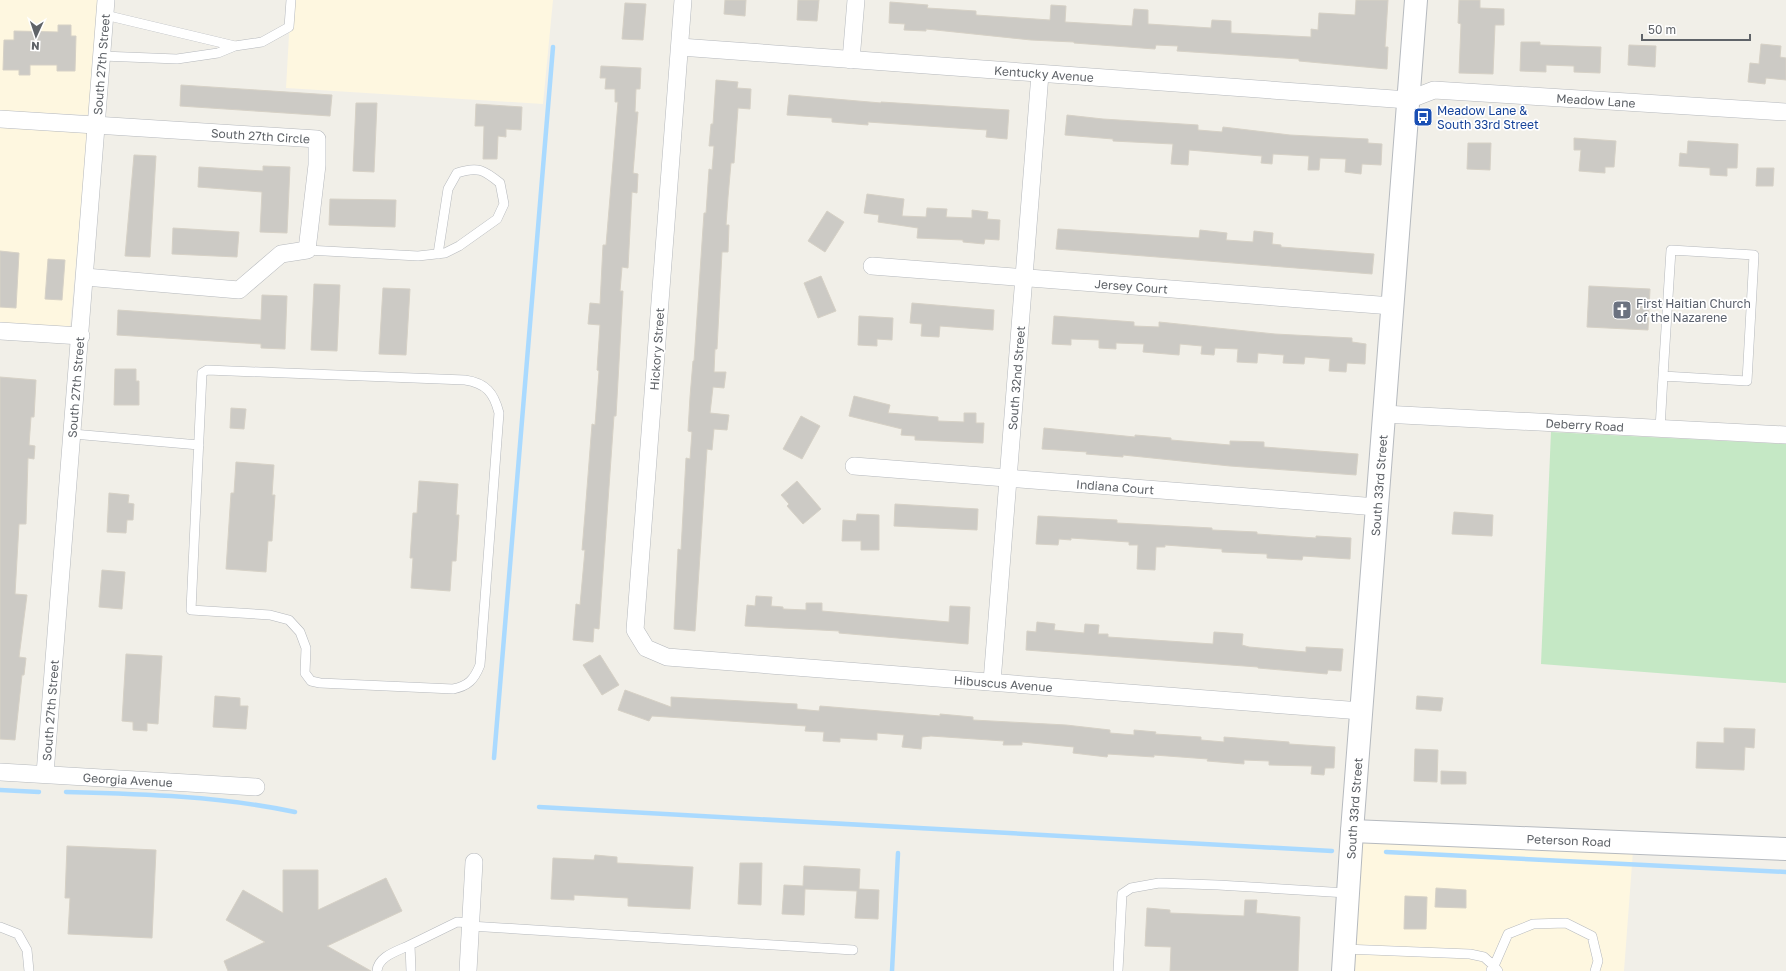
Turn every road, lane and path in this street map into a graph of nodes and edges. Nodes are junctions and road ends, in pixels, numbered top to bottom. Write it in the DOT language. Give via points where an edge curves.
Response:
graph roads {
  1 [pos="291,0"];
  2 [pos="683,0"];
  3 [pos="856,0"];
  4 [pos="1416,0"];
  5 [pos="106,8"];
  6 [pos="235,46"];
  7 [pos="680,47"];
  8 [pos="102,56"];
  9 [pos="851,60"];
  10 [pos="1040,74"];
  11 [pos="1408,100"];
  12 [pos="1786,112"];
  13 [pos="0,119"];
  14 [pos="96,124"];
  15 [pos="307,250"];
  16 [pos="438,254"];
  17 [pos="872,266"];
  18 [pos="85,277"];
  19 [pos="1023,277"];
  20 [pos="1392,306"];
  21 [pos="0,331"];
  22 [pos="81,336"];
  23 [pos="1664,376"];
  24 [pos="1383,414"];
  25 [pos="1660,429"];
  26 [pos="73,434"];
  27 [pos="1786,435"];
  28 [pos="198,445"];
  29 [pos="854,466"];
  30 [pos="1008,478"];
  31 [pos="1377,507"];
  32 [pos="646,648"];
  33 [pos="992,682"];
  34 [pos="1361,711"];
  35 [pos="0,772"];
  36 [pos="45,774"];
  37 [pos="256,787"];
  38 [pos="1352,831"];
  39 [pos="1786,850"];
  40 [pos="474,862"];
  41 [pos="1347,893"];
  42 [pos="470,924"];
  43 [pos="0,927"];
  44 [pos="410,945"];
  45 [pos="1344,949"];
  46 [pos="853,950"];
  47 [pos="1494,969"];
  48 [pos="29,971"];
  49 [pos="377,971"];
  50 [pos="410,971"];
  51 [pos="468,971"];
  52 [pos="1118,971"];
  53 [pos="1343,971"];
  54 [pos="1595,971"];
  1 -- 6 [label="lane" via="289,27 262,42"];
  2 -- 7 [label="street, Hickory Street"];
  3 -- 9 [label="street"];
  4 -- 11 [label="street, South 33rd Street"];
  5 -- 6 [label="lane"];
  5 -- 8 [label="street, South 27th Street"];
  6 -- 8 [label="lane" via="218,53 177,58"];
  7 -- 9 [label="street, Kentucky Avenue"];
  7 -- 32 [label="street, Hickory Street" via="635,630"];
  8 -- 14 [label="street, South 27th Street"];
  9 -- 10 [label="street, Kentucky Avenue"];
  10 -- 11 [label="street, Kentucky Avenue"];
  10 -- 19 [label="street, South 32nd Street"];
  11 -- 12 [label="street, Meadow Lane" via="1434,90"];
  11 -- 20 [label="street, South 33rd Street"];
  13 -- 14 [label="street"];
  14 -- 15 [label="street, South 27th Circle" via="317,139 317,164"];
  14 -- 18 [label="street, South 27th Street"];
  15 -- 16 [label="lane" via="418,256"];
  15 -- 18 [label="street" via="281,254 239,290"];
  16 -- 16 [label="lane" via="459,246 497,219 504,204 500,183 484,170 468,169 457,173 448,189"];
  17 -- 19 [label="street, Jersey Court"];
  18 -- 22 [label="street, South 27th Street"];
  19 -- 20 [label="street, Jersey Court"];
  19 -- 30 [label="street, South 32nd Street"];
  20 -- 24 [label="street, South 33rd Street"];
  21 -- 22 [label="street"];
  22 -- 26 [label="street, South 27th Street"];
  23 -- 23 [label="lane" via="1671,250 1754,255 1747,381"];
  23 -- 25 [label="lane"];
  24 -- 25 [label="street, Deberry Road"];
  24 -- 31 [label="street, South 33rd Street"];
  25 -- 27 [label="street, Deberry Road"];
  26 -- 28 [label="lane"];
  26 -- 36 [label="street, South 27th Street"];
  28 -- 28 [label="lane" via="191,610 270,615 289,620 300,632 306,648 305,673 311,680 320,683 453,689 464,687 474,678 480,665 499,413 495,398 488,390 477,382 465,380 207,370 202,373"];
  29 -- 30 [label="street, Indiana Court"];
  30 -- 31 [label="street, Indiana Court"];
  30 -- 33 [label="street, South 32nd Street"];
  31 -- 34 [label="street, South 33rd Street"];
  32 -- 33 [label="street, Hibuscus Avenue" via="667,657"];
  33 -- 34 [label="street, Hibuscus Avenue"];
  34 -- 38 [label="street, South 33rd Street"];
  35 -- 36 [label="street, Georgia Avenue"];
  36 -- 37 [label="street, Georgia Avenue"];
  38 -- 39 [label="street, Peterson Road"];
  38 -- 41 [label="street, South 33rd Street"];
  40 -- 42 [label="street"];
  41 -- 45 [label="street, South 33rd Street"];
  41 -- 52 [label="lane" via="1159,883 1131,888 1122,894"];
  42 -- 44 [label="lane" via="457,922"];
  42 -- 46 [label="lane"];
  42 -- 51 [label="street"];
  43 -- 48 [label="lane" via="18,934 26,950"];
  44 -- 49 [label="lane" via="384,958"];
  44 -- 50 [label="lane"];
  45 -- 47 [label="lane" via="1470,954 1484,957"];
  45 -- 53 [label="street, South 33rd Street"];
  47 -- 54 [label="lane" via="1508,934 1533,924 1566,923 1592,936 1598,961"];
}
